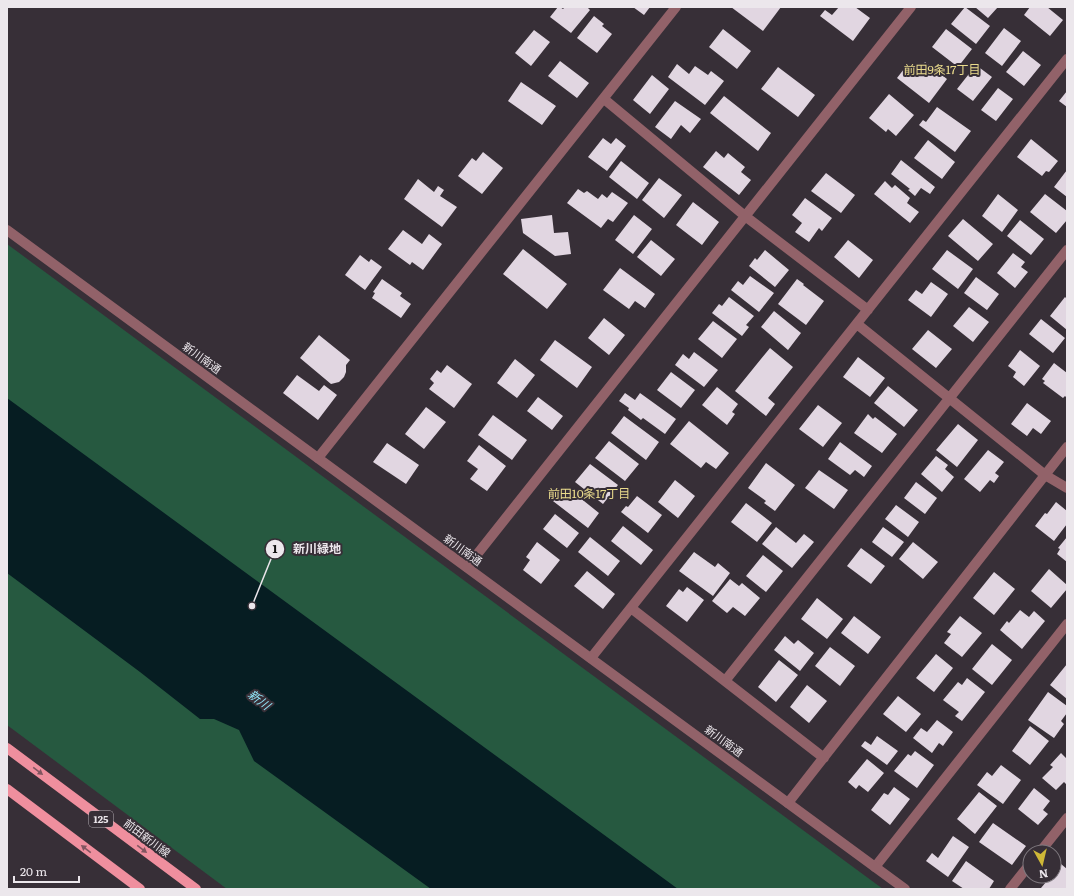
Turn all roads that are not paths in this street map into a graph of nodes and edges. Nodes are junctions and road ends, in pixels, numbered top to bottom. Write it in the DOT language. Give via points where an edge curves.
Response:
graph roads {
  1 [pos="676,7"];
  2 [pos="911,7"];
  3 [pos="1067,59"];
  4 [pos="604,99"];
  5 [pos="745,216"];
  6 [pos="7,230"];
  7 [pos="1067,250"];
  8 [pos="868,310"];
  9 [pos="857,324"];
  10 [pos="950,398"];
  11 [pos="1067,447"];
  12 [pos="318,458"];
  13 [pos="1045,474"];
  14 [pos="1067,488"];
  15 [pos="467,567"];
  16 [pos="631,608"];
  17 [pos="1067,624"];
  18 [pos="591,658"];
  19 [pos="725,681"];
  20 [pos="7,748"];
  21 [pos="824,758"];
  22 [pos="7,789"];
  23 [pos="788,803"];
  24 [pos="1067,818"];
  25 [pos="1046,844"];
  26 [pos="876,867"];
  27 [pos="1022,874"];
  28 [pos="140,889"];
  29 [pos="196,889"];
  30 [pos="905,889"];
  31 [pos="1010,889"];
  1 -- 4 [label="street"];
  2 -- 5 [label="street"];
  3 -- 8 [label="street"];
  4 -- 5 [label="street"];
  4 -- 12 [label="street"];
  5 -- 8 [label="street"];
  5 -- 15 [label="street"];
  6 -- 12 [label="street, 新川南通"];
  7 -- 10 [label="street"];
  8 -- 9 [label="street"];
  9 -- 10 [label="street"];
  9 -- 16 [label="street"];
  10 -- 13 [label="street"];
  10 -- 19 [label="street"];
  11 -- 13 [label="street"];
  12 -- 15 [label="street, 新川南通"];
  13 -- 14 [label="street"];
  13 -- 21 [label="street"];
  15 -- 18 [label="street, 新川南通"];
  16 -- 18 [label="street"];
  16 -- 19 [label="street"];
  17 -- 26 [label="street"];
  18 -- 23 [label="street, 新川南通"];
  19 -- 21 [label="street"];
  20 -- 29 [label="main road, 前田新川線 / 125, one-way"];
  21 -- 23 [label="street"];
  28 -- 22 [label="main road, one-way"];
  23 -- 26 [label="street, 新川南通"];
  24 -- 25 [label="street"];
  26 -- 30 [label="street, 新川南通"];
  27 -- 31 [label="street"];
}
